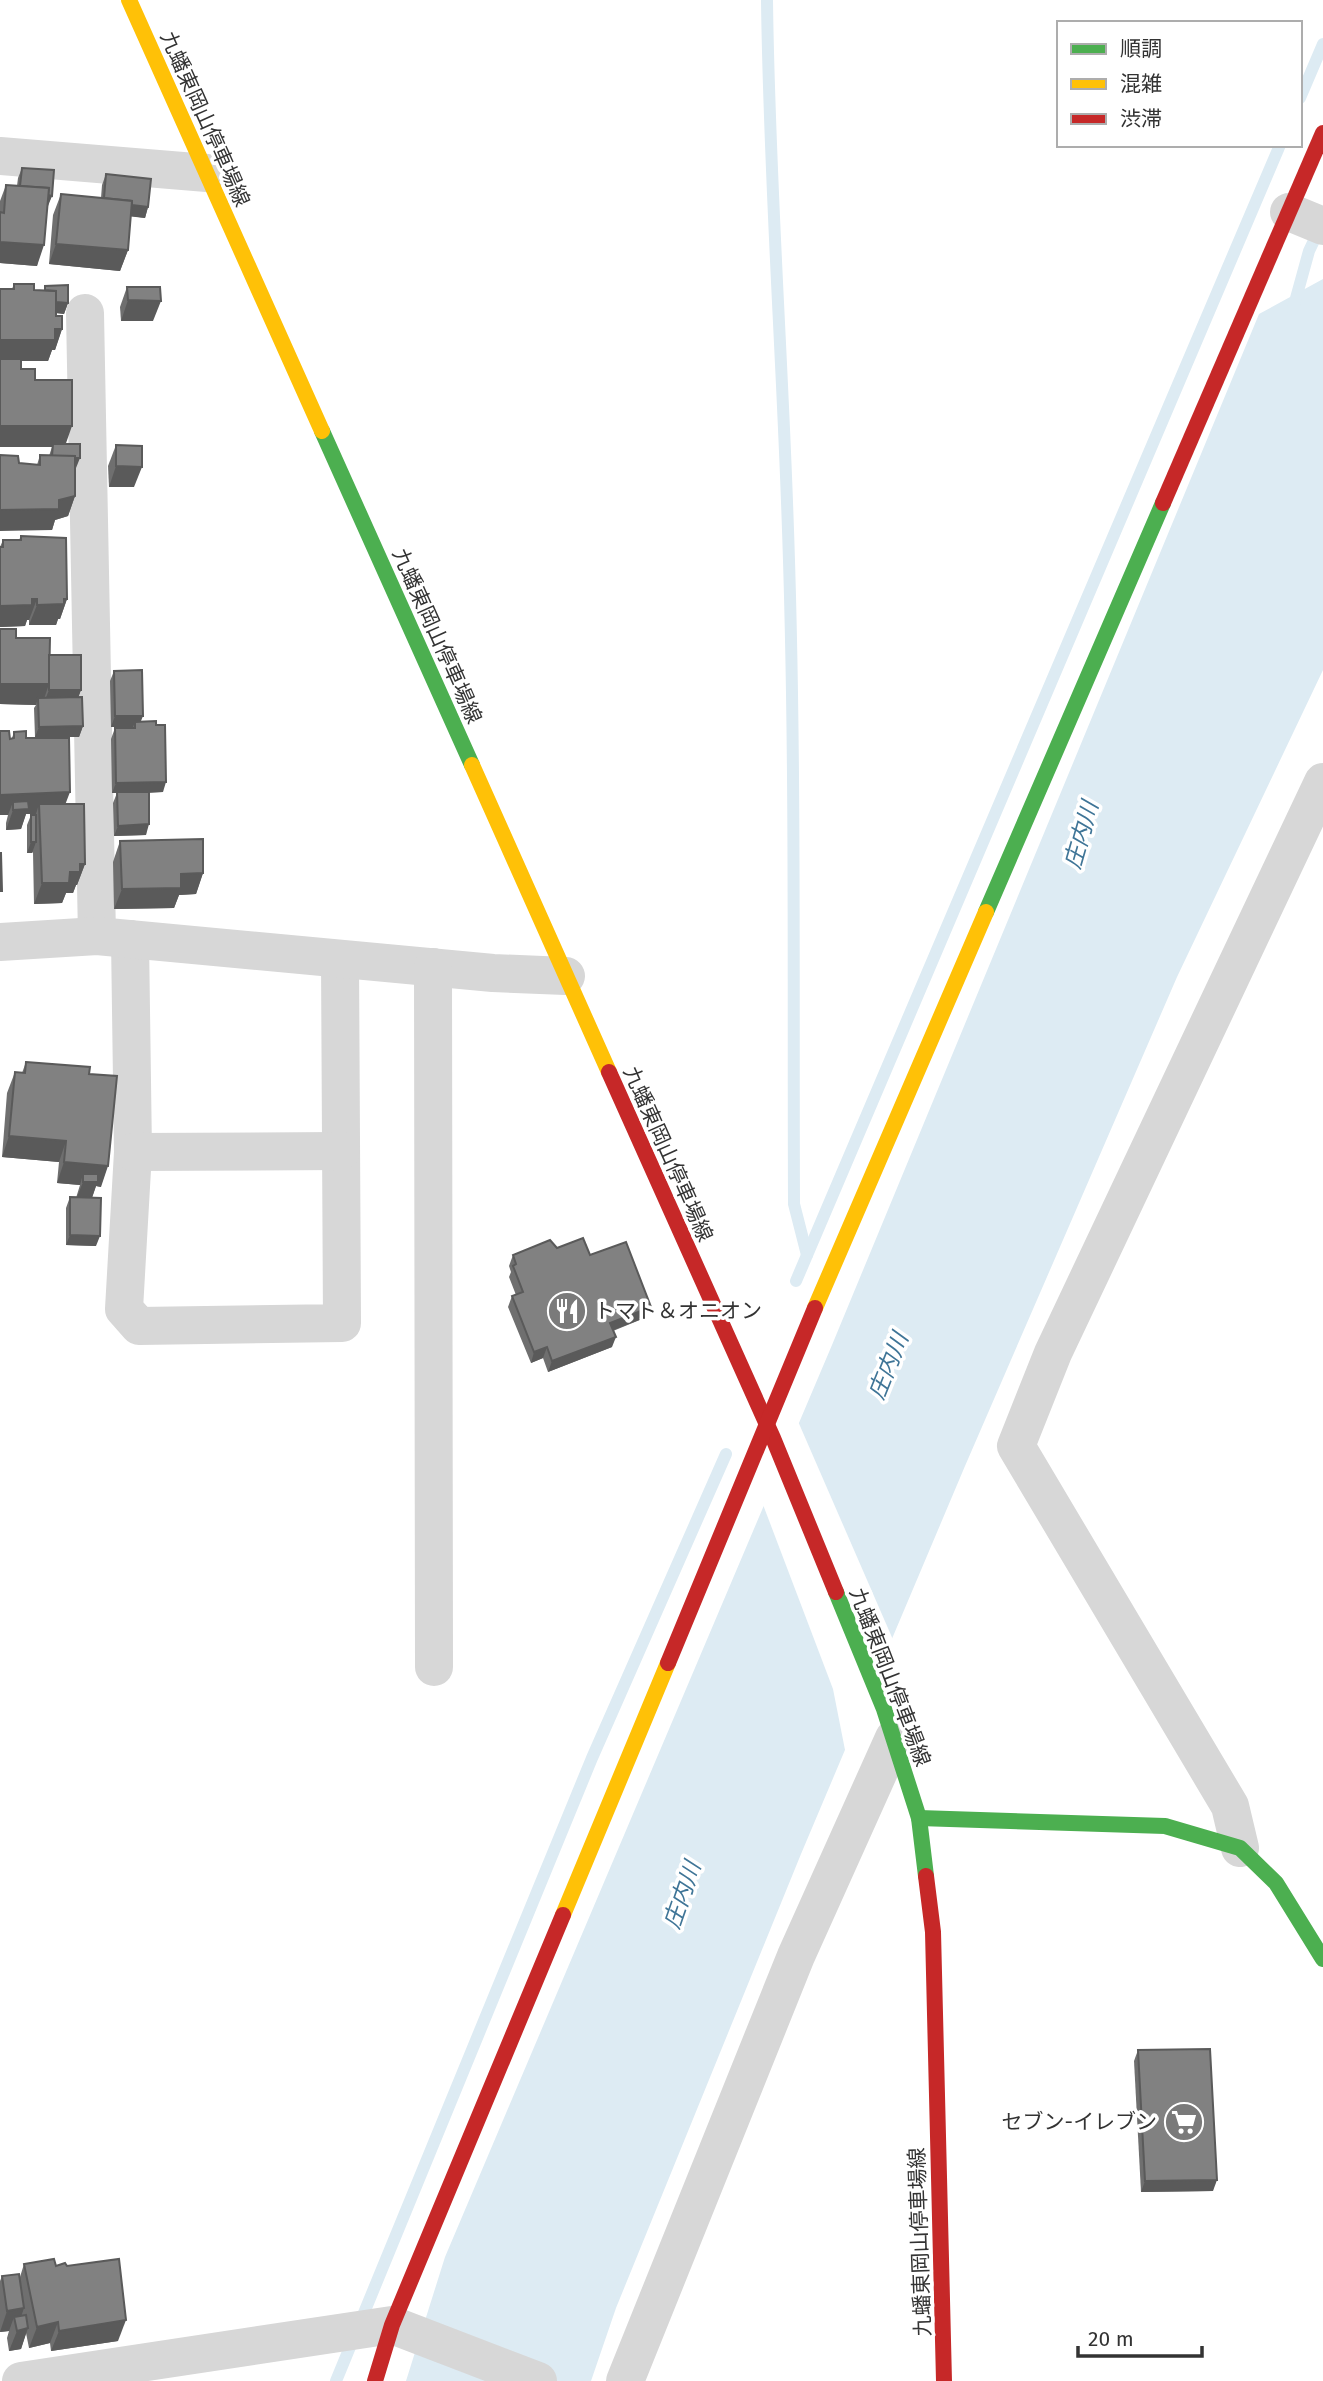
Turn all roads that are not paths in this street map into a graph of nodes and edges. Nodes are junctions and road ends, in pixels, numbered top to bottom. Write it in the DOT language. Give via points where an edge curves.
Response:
graph roads {
  1 [pos="129,0"];
  2 [pos="1323,133"];
  3 [pos="0,156"];
  4 [pos="206,173"];
  5 [pos="1303,218"];
  6 [pos="85,313"];
  7 [pos="1323,782"];
  8 [pos="113,938"];
  9 [pos="0,942"];
  10 [pos="340,959"];
  11 [pos="433,967"];
  12 [pos="566,976"];
  13 [pos="341,1151"];
  14 [pos="133,1152"];
  15 [pos="769,1430"];
  16 [pos="434,1667"];
  17 [pos="889,1724"];
  18 [pos="919,1818"];
  19 [pos="1240,1848"];
  20 [pos="1323,1959"];
  21 [pos="378,2330"];
  22 [pos="21,2381"];
  23 [pos="375,2381"];
  24 [pos="538,2381"];
  25 [pos="625,2381"];
  26 [pos="944,2381"];
  1 -- 4 [label="street, 九蟠東岡山停車場線"];
  2 -- 5 [label="street"];
  3 -- 4 [label="street"];
  4 -- 12 [label="street, 九蟠東岡山停車場線"];
  5 -- 15 [label="street"];
  6 -- 8 [label="street"];
  7 -- 19 [label="street" via="1053,1353 1016,1446 1230,1806"];
  8 -- 9 [label="street"];
  8 -- 10 [label="street"];
  8 -- 14 [label="street"];
  10 -- 11 [label="street"];
  10 -- 13 [label="street"];
  11 -- 12 [label="street"];
  11 -- 16 [label="street"];
  12 -- 15 [label="street, 九蟠東岡山停車場線"];
  13 -- 14 [label="street"];
  13 -- 14 [label="street" via="342,1323 139,1326 124,1309"];
  15 -- 17 [label="street, 九蟠東岡山停車場線"];
  15 -- 21 [label="street"];
  17 -- 18 [label="street, 九蟠東岡山停車場線"];
  17 -- 25 [label="street"];
  18 -- 19 [label="street" via="1165,1826"];
  18 -- 26 [label="street, 九蟠東岡山停車場線" via="933,1932"];
  19 -- 20 [label="street" via="1276,1883"];
  21 -- 22 [label="street"];
  21 -- 23 [label="street"];
  21 -- 24 [label="street"];
}
